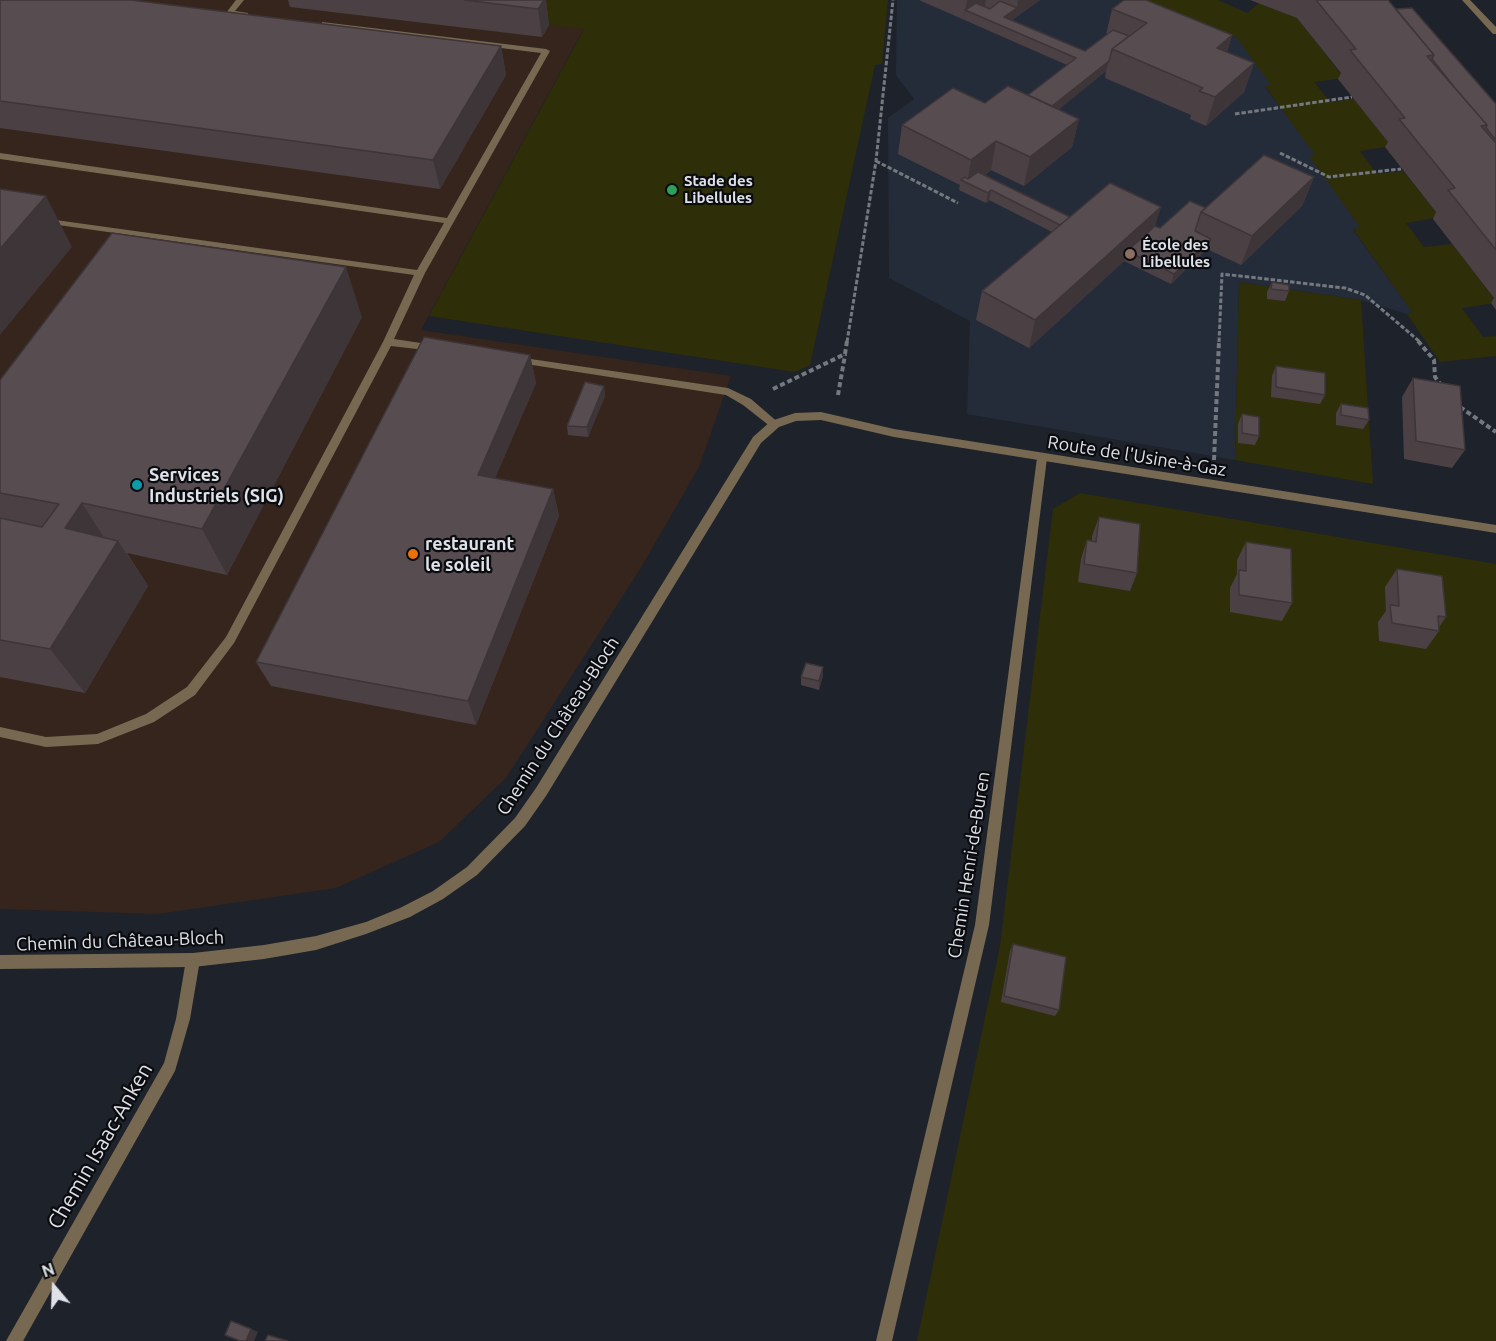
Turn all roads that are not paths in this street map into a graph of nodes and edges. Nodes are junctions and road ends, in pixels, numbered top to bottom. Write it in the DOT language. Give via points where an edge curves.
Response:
graph roads {
  1 [pos="240,0"];
  2 [pos="1466,0"];
  3 [pos="253,16"];
  4 [pos="312,23"];
  5 [pos="1496,32"];
  6 [pos="0,156"];
  7 [pos="35,219"];
  8 [pos="449,221"];
  9 [pos="118,230"];
  10 [pos="111,240"];
  11 [pos="420,273"];
  12 [pos="388,342"];
  13 [pos="443,350"];
  14 [pos="511,360"];
  15 [pos="775,424"];
  16 [pos="1042,458"];
  17 [pos="1496,529"];
  18 [pos="0,732"];
  19 [pos="193,960"];
  20 [pos="0,962"];
  21 [pos="14,1341"];
  22 [pos="884,1341"];
  1 -- 3 [label="street" via="230,13"];
  2 -- 5 [label="street"];
  4 -- 8 [label="street" via="546,51"];
  6 -- 8 [label="street"];
  7 -- 9 [label="street"];
  8 -- 11 [label="street"];
  9 -- 10 [label="street"];
  9 -- 11 [label="street"];
  11 -- 12 [label="street"];
  12 -- 13 [label="street"];
  12 -- 18 [label="street" via="230,640 191,691 150,718 98,739 46,742"];
  14 -- 15 [label="street" via="728,392"];
  15 -- 16 [label="street, Route de l'Usine-à-Gaz" via="795,417 821,416 894,433"];
  15 -- 19 [label="street, Chemin du Château-Bloch" via="757,440 541,792 520,822 472,871 405,913 366,928 316,943"];
  16 -- 17 [label="street, Route de l'Usine-à-Gaz"];
  16 -- 22 [label="street, Chemin Henri-de-Buren" via="982,925"];
  19 -- 20 [label="street, Chemin du Château-Bloch"];
  19 -- 21 [label="street, Chemin Isaac-Anken" via="170,1065"];
}
